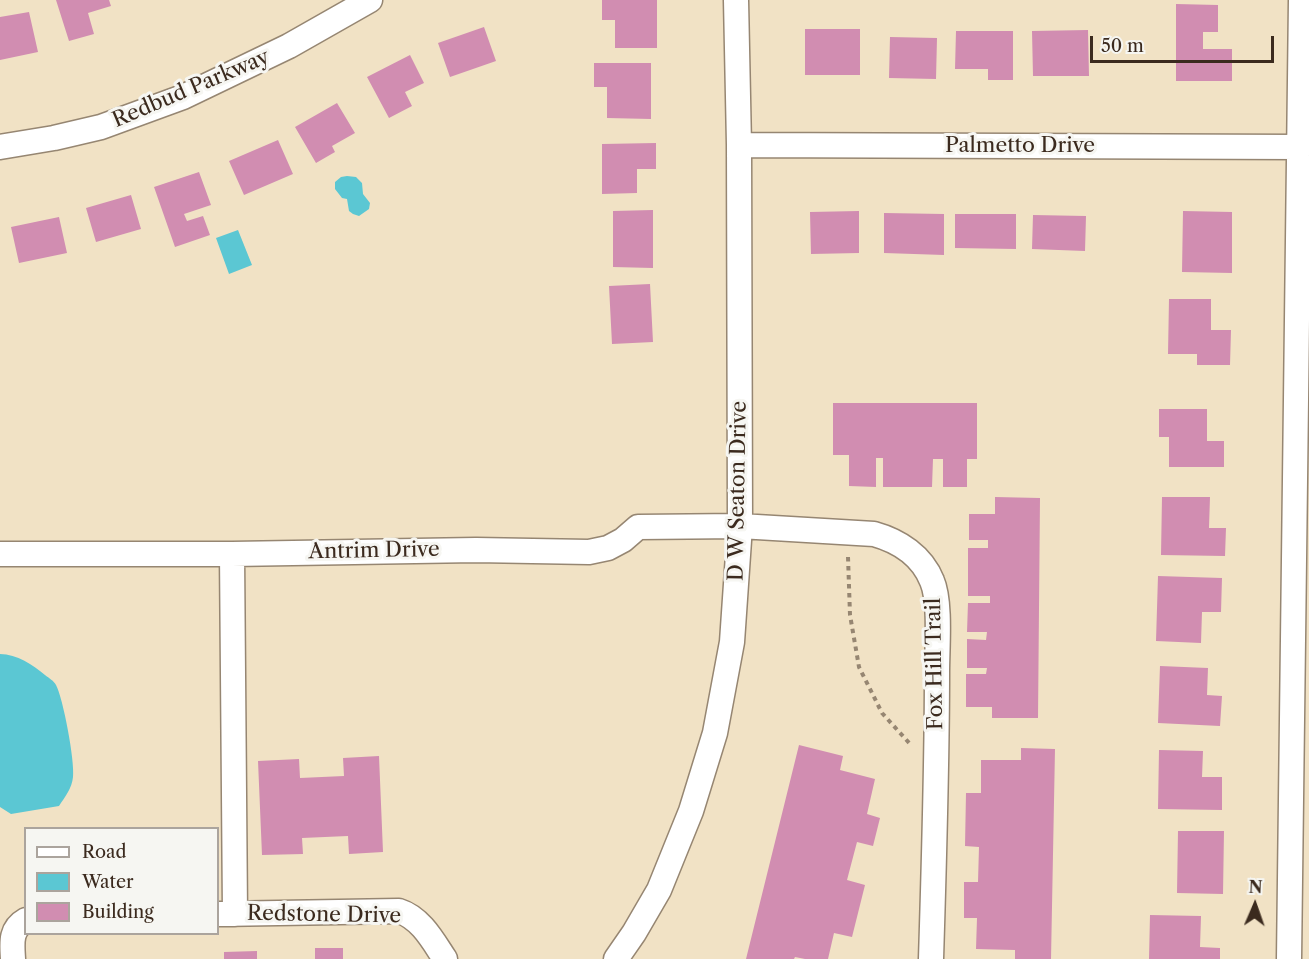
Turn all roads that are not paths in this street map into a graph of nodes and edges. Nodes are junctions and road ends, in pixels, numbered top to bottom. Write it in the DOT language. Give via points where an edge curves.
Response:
graph roads {
  1 [pos="370,0"];
  2 [pos="736,0"];
  3 [pos="1301,0"];
  4 [pos="739,145"];
  5 [pos="0,147"];
  6 [pos="1300,147"];
  7 [pos="740,526"];
  8 [pos="0,554"];
  9 [pos="232,554"];
  10 [pos="226,914"];
  11 [pos="24,921"];
  12 [pos="13,959"];
  13 [pos="445,959"];
  14 [pos="616,959"];
  15 [pos="931,959"];
  16 [pos="1289,959"];
  1 -- 5 [label="street, Redbud Parkway" via="289,46 183,97 101,127"];
  2 -- 4 [label="street, D W Seaton Drive"];
  3 -- 6 [label="street"];
  4 -- 6 [label="street, Palmetto Drive"];
  4 -- 7 [label="street, D W Seaton Drive"];
  6 -- 16 [label="street"];
  7 -- 9 [label="street, Antrim Drive" via="638,527 608,548 589,552"];
  7 -- 14 [label="street, D W Seaton Drive" via="732,642 715,733 691,811 663,881"];
  7 -- 15 [label="street, Fox Hill Trail" via="874,534 907,549 927,570 933,584 937,620"];
  8 -- 9 [label="street, Antrim Drive"];
  9 -- 10 [label="street"];
  10 -- 13 [label="street, Redstone Drive" via="399,911 422,926"];
  11 -- 12 [label="street" via="12,935"];
}
